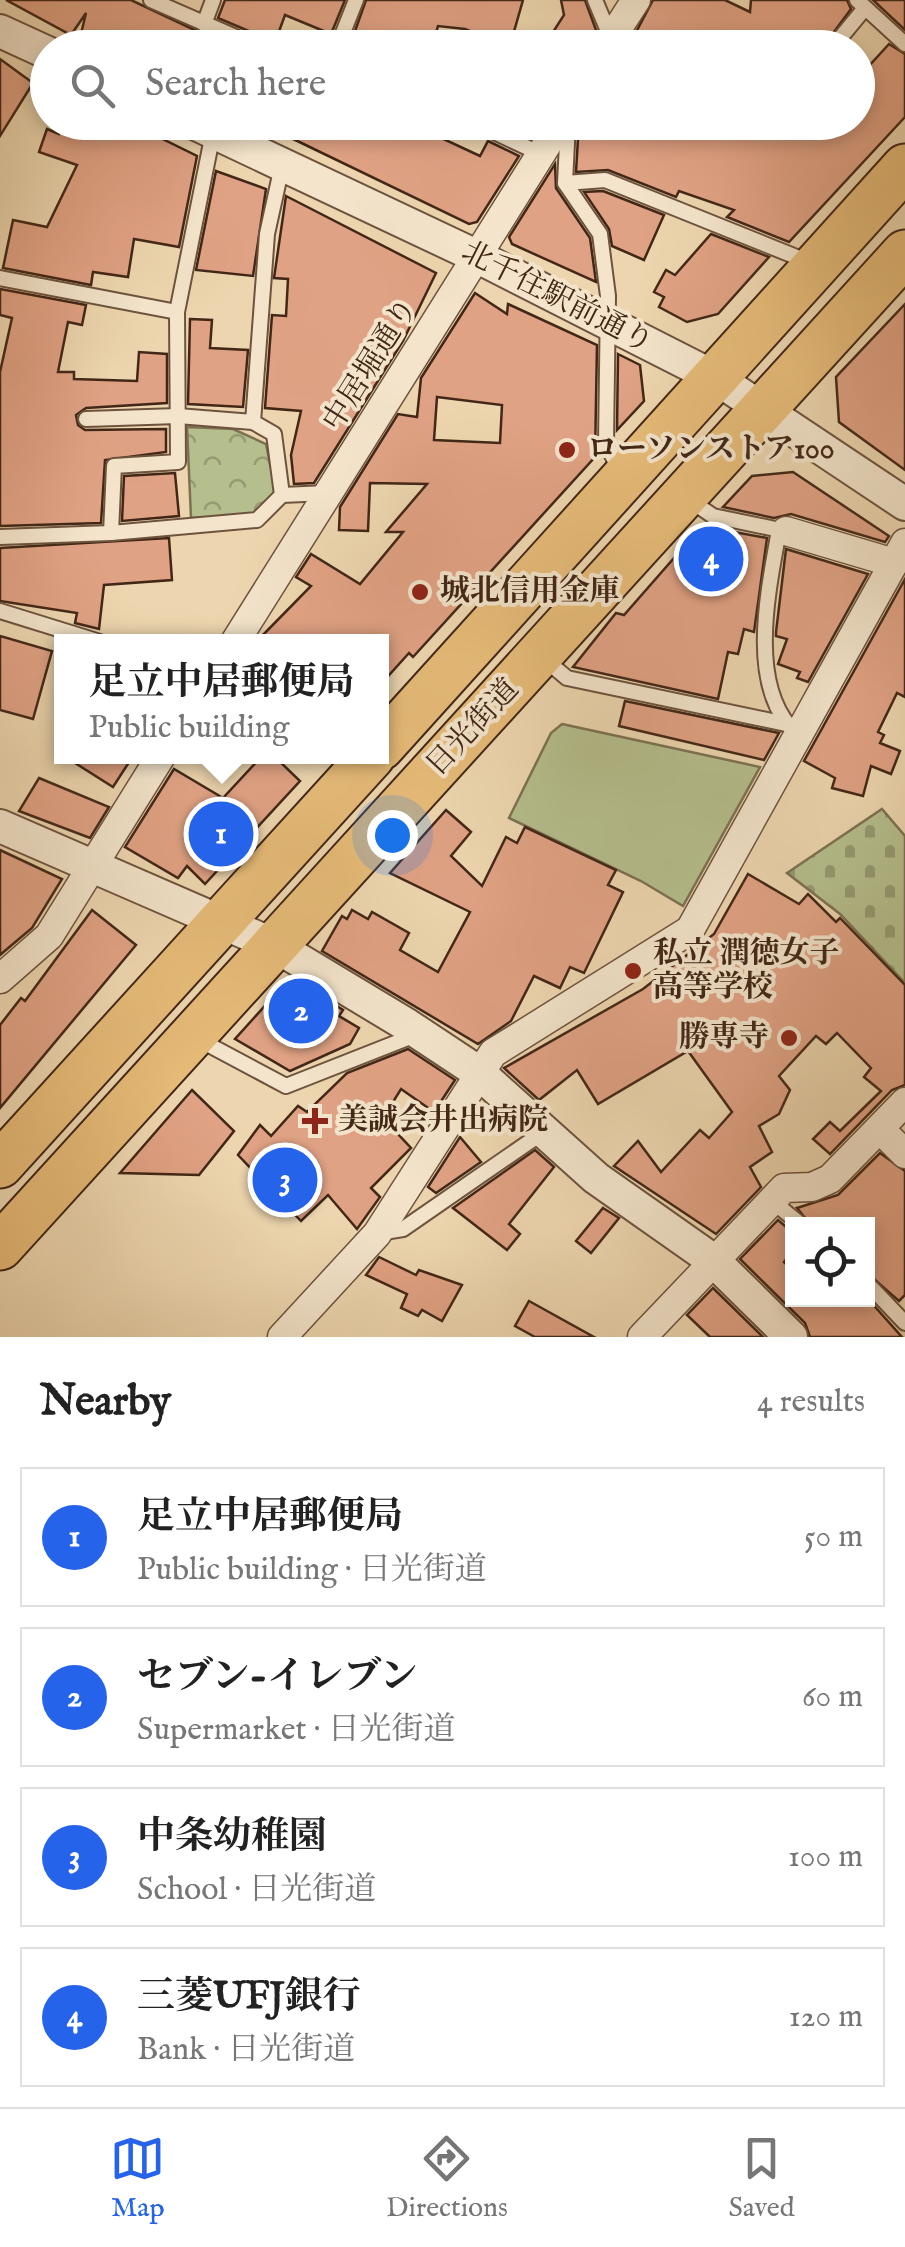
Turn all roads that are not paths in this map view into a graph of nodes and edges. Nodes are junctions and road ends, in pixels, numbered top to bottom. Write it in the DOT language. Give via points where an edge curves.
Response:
graph roads {
  1 [pos="151,0"];
  2 [pos="213,0"];
  3 [pos="356,0"];
  4 [pos="595,0"];
  5 [pos="636,0"];
  6 [pos="861,4"];
  7 [pos="204,24"];
  8 [pos="0,30"];
  9 [pos="218,30"];
  10 [pos="344,30"];
  11 [pos="610,30"];
  12 [pos="623,30"];
  13 [pos="844,30"];
  14 [pos="30,44"];
  15 [pos="905,44"];
  16 [pos="201,140"];
  17 [pos="228,140"];
  18 [pos="511,140"];
  19 [pos="551,140"];
  20 [pos="565,140"];
  21 [pos="541,154"];
  22 [pos="282,166"];
  23 [pos="905,166"];
  24 [pos="566,183"];
  25 [pos="905,253"];
  26 [pos="476,256"];
  27 [pos="816,264"];
  28 [pos="0,278"];
  29 [pos="177,312"];
  30 [pos="606,322"];
  31 [pos="716,378"];
  32 [pos="764,408"];
  33 [pos="178,416"];
  34 [pos="86,419"];
  35 [pos="253,422"];
  36 [pos="624,479"];
  37 [pos="331,492"];
  38 [pos="282,495"];
  39 [pos="685,498"];
  40 [pos="905,504"];
  41 [pos="782,530"];
  42 [pos="111,534"];
  43 [pos="0,537"];
  44 [pos="900,553"];
  45 [pos="0,612"];
  46 [pos="73,634"];
  47 [pos="241,634"];
  48 [pos="540,656"];
  49 [pos="792,729"];
  50 [pos="389,738"];
  51 [pos="157,764"];
  52 [pos="365,764"];
  53 [pos="0,826"];
  54 [pos="91,866"];
  55 [pos="223,921"];
  56 [pos="274,945"];
  57 [pos="0,979"];
  58 [pos="418,1033"];
  59 [pos="191,1036"];
  60 [pos="478,1072"];
  61 [pos="905,1102"];
  62 [pos="880,1130"];
  63 [pos="542,1133"];
  64 [pos="905,1154"];
  65 [pos="0,1165"];
  66 [pos="771,1200"];
  67 [pos="792,1217"];
  68 [pos="377,1234"];
  69 [pos="0,1247"];
  70 [pos="714,1261"];
  71 [pos="875,1292"];
  72 [pos="905,1324"];
  73 [pos="282,1337"];
  74 [pos="642,1337"];
  75 [pos="791,1337"];
  1 -- 7 [label="lane"];
  2 -- 7 [label="lane"];
  3 -- 10 [label="lane"];
  4 -- 11 [label="lane"];
  5 -- 12 [label="street"];
  6 -- 13 [label="lane"];
  6 -- 15 [label="lane"];
  7 -- 9 [label="lane"];
  8 -- 14 [label="street"];
  16 -- 29 [label="lane"];
  17 -- 22 [label="street, 北千住駅前通り"];
  18 -- 21 [label="lane"];
  19 -- 21 [label="street, 中居堀通り"];
  20 -- 24 [label="lane"];
  21 -- 26 [label="street, 中居堀通り"];
  22 -- 26 [label="street, 北千住駅前通り"];
  22 -- 35 [label="lane" via="267,234"];
  23 -- 27 [label="highway, 日光街道"];
  24 -- 27 [label="lane" via="605,180"];
  24 -- 30 [label="lane" via="600,234"];
  25 -- 32 [label="highway, 日光街道"];
  26 -- 30 [label="street, 北千住駅前通り"];
  26 -- 37 [label="street, 中居堀通り"];
  27 -- 31 [label="highway, 日光街道"];
  28 -- 29 [label="lane"];
  29 -- 33 [label="lane"];
  30 -- 31 [label="street, 北千住駅前通り"];
  30 -- 36 [label="lane" via="606,443"];
  31 -- 32 [label="street, 北千住駅前通り"];
  31 -- 36 [label="highway, 日光街道"];
  32 -- 39 [label="highway, 日光街道"];
  32 -- 40 [label="street, 北千住駅前通り"];
  33 -- 34 [label="lane"];
  33 -- 35 [label="lane"];
  33 -- 42 [label="lane" via="178,462 114,466"];
  35 -- 38 [label="lane" via="274,434"];
  36 -- 50 [label="highway, 日光街道"];
  37 -- 38 [label="lane"];
  37 -- 47 [label="street, 中居堀通り"];
  38 -- 42 [label="lane" via="257,520"];
  39 -- 41 [label="lane" via="713,516"];
  39 -- 48 [label="highway, 日光街道"];
  41 -- 44 [label="street"];
  41 -- 49 [label="lane" via="763,632 767,669"];
  42 -- 43 [label="lane"];
  44 -- 49 [label="street"];
  45 -- 46 [label="lane"];
  48 -- 49 [label="lane" via="568,678"];
  48 -- 56 [label="highway, 日光街道"];
  49 -- 60 [label="street" via="690,930 493,1053"];
  51 -- 54 [label="street"];
  52 -- 55 [label="highway"];
  53 -- 54 [label="street"];
  54 -- 55 [label="street"];
  54 -- 57 [label="street" via="48,936"];
  55 -- 56 [label="street"];
  55 -- 65 [label="highway"];
  56 -- 58 [label="street"];
  56 -- 59 [label="highway, 日光街道"];
  58 -- 59 [label="lane" via="286,1086"];
  58 -- 60 [label="street"];
  59 -- 69 [label="highway, 日光街道"];
  60 -- 63 [label="street"];
  60 -- 68 [label="street"];
  61 -- 62 [label="street"];
  62 -- 64 [label="street"];
  62 -- 66 [label="street" via="830,1178 784,1188"];
  63 -- 68 [label="lane" via="403,1229"];
  63 -- 70 [label="street"];
  66 -- 67 [label="lane"];
  66 -- 70 [label="street"];
  68 -- 73 [label="street"];
  70 -- 74 [label="street"];
  70 -- 75 [label="street"];
  71 -- 72 [label="lane"];
}
